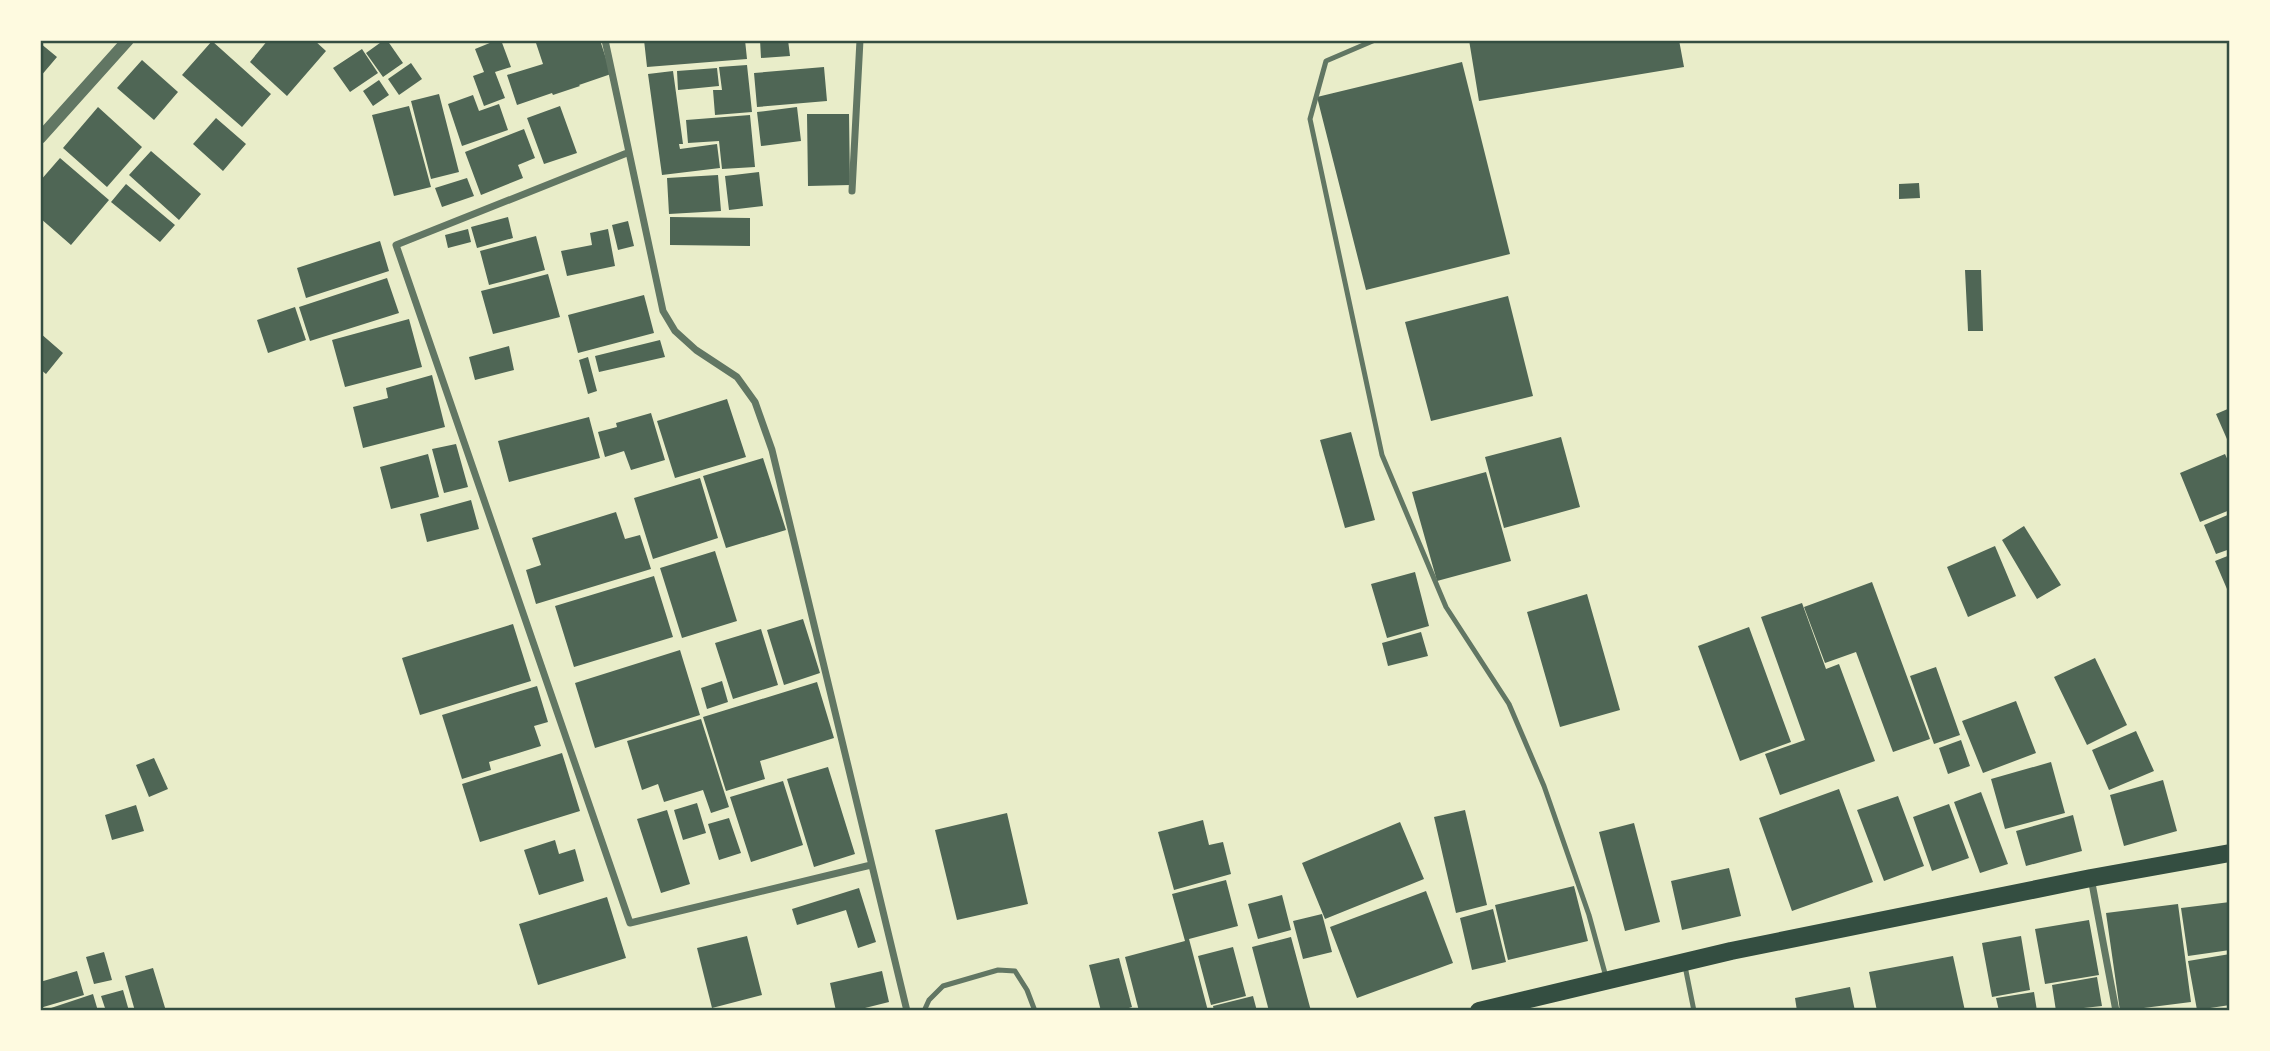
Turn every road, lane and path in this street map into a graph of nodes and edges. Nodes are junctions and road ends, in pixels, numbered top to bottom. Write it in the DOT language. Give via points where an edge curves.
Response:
graph roads {
  1 [pos="128,40"];
  2 [pos="605,40"];
  3 [pos="860,40"];
  4 [pos="1375,40"];
  5 [pos="40,138"];
  6 [pos="627,153"];
  7 [pos="852,191"];
  8 [pos="2230,853"];
  9 [pos="871,865"];
  10 [pos="2091,878"];
  11 [pos="1685,963"];
  12 [pos="1607,980"];
  13 [pos="907,1011"];
  14 [pos="924,1011"];
  15 [pos="1035,1011"];
  16 [pos="1479,1011"];
  17 [pos="1694,1011"];
  18 [pos="2116,1011"];
  1 -- 5 [label="street"];
  2 -- 6 [label="street"];
  3 -- 7 [label="street"];
  4 -- 12 [label="lane" via="1326,61 1310,119 1381,455 1446,607 1509,704 1545,786"];
  6 -- 9 [label="street" via="663,311 675,331 696,350 737,377 755,402 772,450"];
  6 -- 9 [label="street" via="396,245 630,923"];
  8 -- 10 [label="main road"];
  9 -- 13 [label="street"];
  10 -- 11 [label="main road"];
  10 -- 18 [label="street"];
  11 -- 12 [label="main road"];
  11 -- 17 [label="lane"];
  12 -- 16 [label="main road"];
  14 -- 15 [label="lane" via="943,986 998,970 1014,971"];
}
